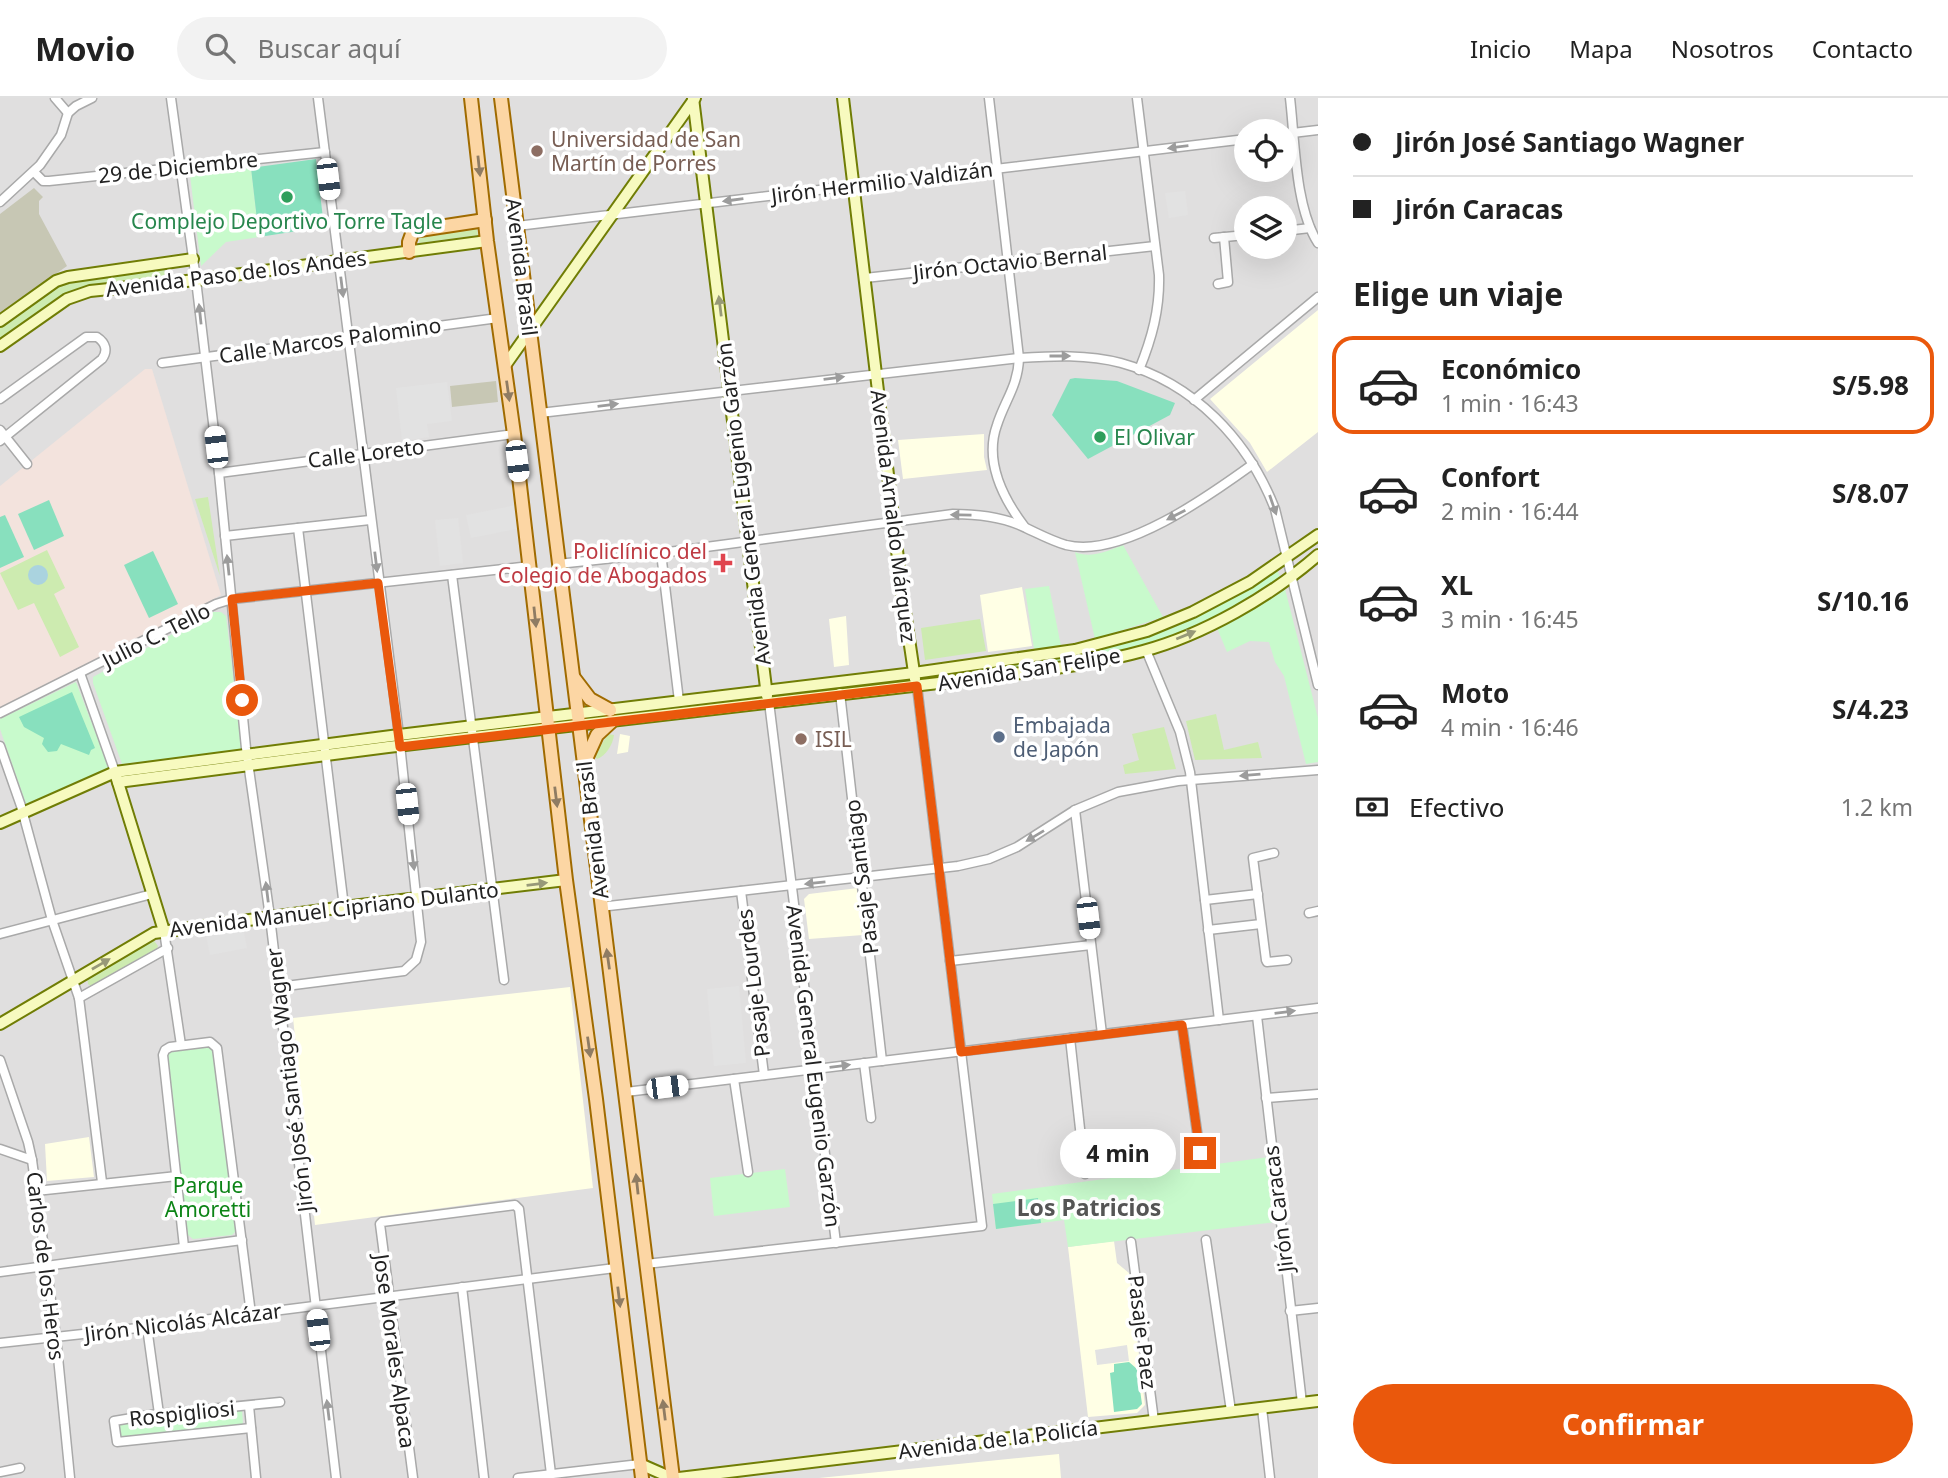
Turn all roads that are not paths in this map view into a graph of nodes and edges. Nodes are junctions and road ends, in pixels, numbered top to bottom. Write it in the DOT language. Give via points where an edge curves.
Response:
graph roads {
  1 [pos="55,98"];
  2 [pos="92,98"];
  3 [pos="171,98"];
  4 [pos="318,98"];
  5 [pos="471,98"];
  6 [pos="501,98"];
  7 [pos="843,98"];
  8 [pos="989,98"];
  9 [pos="1137,98"];
  10 [pos="1290,98"];
  11 [pos="694,99"];
  12 [pos="68,113"];
  13 [pos="1289,119"];
  14 [pos="1318,130"];
  15 [pos="1297,133"];
  16 [pos="1234,140"];
  17 [pos="325,152"];
  18 [pos="1142,152"];
  19 [pos="180,166"];
  20 [pos="997,168"];
  21 [pos="34,172"];
  22 [pos="1297,174"];
  23 [pos="853,184"];
  24 [pos="0,202"];
  25 [pos="707,204"];
  26 [pos="1318,214"];
  27 [pos="610,216"];
  28 [pos="1306,218"];
  29 [pos="485,220"];
  30 [pos="517,226"];
  31 [pos="1310,228"];
  32 [pos="1297,230"];
  33 [pos="1234,236"];
  34 [pos="1224,237"];
  35 [pos="1214,238"];
  36 [pos="487,241"];
  37 [pos="1318,243"];
  38 [pos="1155,246"];
  39 [pos="409,252"];
  40 [pos="192,259"];
  41 [pos="338,261"];
  42 [pos="1007,262"];
  43 [pos="865,278"];
  44 [pos="196,280"];
  45 [pos="1218,284"];
  46 [pos="1318,297"];
  47 [pos="498,318"];
  48 [pos="0,321"];
  49 [pos="530,329"];
  50 [pos="348,338"];
  51 [pos="0,346"];
  52 [pos="204,357"];
  53 [pos="1019,358"];
  54 [pos="162,363"];
  55 [pos="504,367"];
  56 [pos="1139,370"];
  57 [pos="876,373"];
  58 [pos="731,391"];
  59 [pos="0,399"];
  60 [pos="1194,400"];
  61 [pos="540,413"];
  62 [pos="514,434"];
  63 [pos="2,436"];
  64 [pos="362,453"];
  65 [pos="27,464"];
  66 [pos="1253,464"];
  67 [pos="219,472"];
  68 [pos="370,520"];
  69 [pos="894,523"];
  70 [pos="1024,527"];
  71 [pos="298,528"];
  72 [pos="1318,535"];
  73 [pos="225,536"];
  74 [pos="749,542"];
  75 [pos="661,553"];
  76 [pos="1318,555"];
  77 [pos="1288,558"];
  78 [pos="558,564"];
  79 [pos="530,566"];
  80 [pos="452,575"];
  81 [pos="1292,575"];
  82 [pos="378,583"];
  83 [pos="306,591"];
  84 [pos="232,599"];
  85 [pos="1146,650"];
  86 [pos="80,673"];
  87 [pos="915,673"];
  88 [pos="572,675"];
  89 [pos="1318,685"];
  90 [pos="917,686"];
  91 [pos="764,691"];
  92 [pos="840,693"];
  93 [pos="679,701"];
  94 [pos="769,702"];
  95 [pos="0,713"];
  96 [pos="610,716"];
  97 [pos="579,720"];
  98 [pos="547,723"];
  99 [pos="472,732"];
  100 [pos="399,741"];
  101 [pos="0,746"];
  102 [pos="326,750"];
  103 [pos="248,760"];
  104 [pos="584,769"];
  105 [pos="1318,770"];
  106 [pos="117,777"];
  107 [pos="1190,780"];
  108 [pos="1075,810"];
  109 [pos="22,812"];
  110 [pos="0,822"];
  111 [pos="1274,853"];
  112 [pos="939,869"];
  113 [pos="861,878"];
  114 [pos="566,880"];
  115 [pos="792,885"];
  116 [pos="490,889"];
  117 [pos="741,891"];
  118 [pos="152,894"];
  119 [pos="1258,894"];
  120 [pos="417,898"];
  121 [pos="1205,900"];
  122 [pos="344,907"];
  123 [pos="600,907"];
  124 [pos="270,917"];
  125 [pos="52,920"];
  126 [pos="1261,924"];
  127 [pos="1208,930"];
  128 [pos="164,931"];
  129 [pos="0,934"];
  130 [pos="1091,945"];
  131 [pos="168,948"];
  132 [pos="1287,960"];
  133 [pos="950,961"];
  134 [pos="74,979"];
  135 [pos="504,980"];
  136 [pos="278,987"];
  137 [pos="79,998"];
  138 [pos="1318,1008"];
  139 [pos="1256,1016"];
  140 [pos="1219,1020"];
  141 [pos="0,1024"];
  142 [pos="1182,1025"];
  143 [pos="1102,1034"];
  144 [pos="1070,1038"];
  145 [pos="181,1045"];
  146 [pos="961,1052"];
  147 [pos="0,1059"];
  148 [pos="882,1061"];
  149 [pos="864,1063"];
  150 [pos="814,1069"];
  151 [pos="764,1075"];
  152 [pos="734,1079"];
  153 [pos="626,1092"];
  154 [pos="1318,1094"];
  155 [pos="1266,1098"];
  156 [pos="871,1118"];
  157 [pos="0,1149"];
  158 [pos="1200,1153"];
  159 [pos="32,1160"];
  160 [pos="748,1171"];
  161 [pos="1085,1174"];
  162 [pos="177,1176"];
  163 [pos="102,1182"];
  164 [pos="36,1191"];
  165 [pos="242,1240"];
  166 [pos="1206,1240"];
  167 [pos="1131,1242"];
  168 [pos="836,1243"];
  169 [pos="184,1247"];
  170 [pos="646,1264"];
  171 [pos="46,1266"];
  172 [pos="615,1268"];
  173 [pos="0,1272"];
  174 [pos="527,1280"];
  175 [pos="462,1287"];
  176 [pos="388,1295"];
  177 [pos="315,1305"];
  178 [pos="1318,1308"];
  179 [pos="1290,1311"];
  180 [pos="251,1314"];
  181 [pos="147,1327"];
  182 [pos="56,1337"];
  183 [pos="0,1343"];
  184 [pos="1318,1401"];
  185 [pos="280,1402"];
  186 [pos="1302,1403"];
  187 [pos="249,1406"];
  188 [pos="1262,1408"];
  189 [pos="1231,1411"];
  190 [pos="159,1414"];
  191 [pos="1154,1421"];
  192 [pos="251,1428"];
  193 [pos="640,1464"];
  194 [pos="20,1468"];
  195 [pos="0,1472"];
  196 [pos="551,1474"];
  197 [pos="70,1478"];
  198 [pos="256,1478"];
  199 [pos="336,1478"];
  200 [pos="412,1478"];
  201 [pos="484,1478"];
  202 [pos="518,1478"];
  203 [pos="642,1478"];
  204 [pos="672,1478"];
  205 [pos="678,1478"];
  206 [pos="1270,1478"];
  1 -- 12 [label="street"];
  2 -- 12 [label="street"];
  3 -- 19 [label="street, Jirón José Santiago Wagner"];
  4 -- 17 [label="street"];
  5 -- 29 [label="main road, Avenida Brasil, one-way"];
  6 -- 30 [label="main road, Avenida Brasil"];
  7 -- 23 [label="street, Avenida Arnaldo Márquez"];
  8 -- 20 [label="street"];
  9 -- 18 [label="street"];
  10 -- 13 [label="street"];
  11 -- 25 [label="street, Avenida General Eugenio Garzón"];
  11 -- 27 [label="street"];
  12 -- 21 [label="street" via="61,135"];
  14 -- 15 [label="street"];
  16 -- 18 [label="street, Jirón Hermilio Valdizán, one-way"];
  17 -- 19 [label="street, 29 de Diciembre"];
  17 -- 41 [label="street"];
  18 -- 20 [label="street, Jirón Hermilio Valdizán"];
  18 -- 38 [label="street"];
  19 -- 21 [label="street, 29 de Diciembre" via="49,181"];
  19 -- 40 [label="street, Jirón José Santiago Wagner"];
  20 -- 23 [label="street, Jirón Hermilio Valdizán"];
  20 -- 42 [label="street"];
  21 -- 24 [label="street"];
  22 -- 28 [label="street"];
  23 -- 25 [label="street, Jirón Hermilio Valdizán, one-way"];
  23 -- 43 [label="street, Avenida Arnaldo Márquez"];
  25 -- 27 [label="street, Jirón Hermilio Valdizán"];
  58 -- 25 [label="street, Avenida General Eugenio Garzón, one-way"];
  26 -- 28 [label="street"];
  27 -- 30 [label="street, Jirón Hermilio Valdizán"];
  27 -- 49 [label="street"];
  28 -- 31 [label="street"];
  29 -- 36 [label="main road, Avenida Brasil"];
  29 -- 39 [label="main road" via="413,231"];
  30 -- 49 [label="main road, Avenida Brasil"];
  31 -- 32 [label="street"];
  31 -- 37 [label="street"];
  33 -- 34 [label="street"];
  34 -- 35 [label="street"];
  34 -- 45 [label="street" via="1228,282"];
  36 -- 39 [label="street, Avenida Paso de los Andes"];
  36 -- 47 [label="main road, Avenida Brasil"];
  38 -- 42 [label="street, Jirón Octavio Bernal"];
  38 -- 56 [label="street" via="1157,314"];
  39 -- 41 [label="street, Avenida Paso de los Andes"];
  40 -- 44 [label="street, Jirón José Santiago Wagner"];
  40 -- 48 [label="street, Avenida Paso de los Andes" via="68,276"];
  41 -- 44 [label="street, Avenida Paso de los Andes"];
  41 -- 50 [label="street, one-way"];
  42 -- 43 [label="street, Jirón Octavio Bernal"];
  42 -- 53 [label="street"];
  43 -- 57 [label="street, Avenida Arnaldo Márquez"];
  44 -- 51 [label="street, Avenida Paso de los Andes" via="76,294"];
  52 -- 44 [label="street, Jirón José Santiago Wagner, one-way"];
  46 -- 60 [label="street"];
  47 -- 50 [label="street, Calle Marcos Palomino"];
  47 -- 55 [label="main road, Avenida Brasil"];
  49 -- 55 [label="street"];
  49 -- 61 [label="main road, Avenida Brasil"];
  50 -- 52 [label="street, Calle Marcos Palomino"];
  50 -- 64 [label="street"];
  52 -- 54 [label="street, Calle Marcos Palomino"];
  52 -- 67 [label="street, Jirón José Santiago Wagner"];
  53 -- 56 [label="street, one-way" via="1086,357"];
  53 -- 57 [label="street"];
  53 -- 70 [label="street" via="1013,391 992,443 996,476"];
  55 -- 62 [label="main road, Avenida Brasil, one-way"];
  56 -- 60 [label="street"];
  58 -- 57 [label="street, one-way"];
  57 -- 69 [label="street, Avenida Arnaldo Márquez"];
  61 -- 58 [label="street, one-way"];
  58 -- 74 [label="street, Avenida General Eugenio Garzón"];
  59 -- 63 [label="street" via="86,337 103,342 102,359"];
  60 -- 66 [label="street" via="1225,427"];
  61 -- 78 [label="main road, Avenida Brasil"];
  62 -- 64 [label="street, Calle Loreto"];
  62 -- 79 [label="main road, Avenida Brasil"];
  63 -- 65 [label="street"];
  64 -- 67 [label="street, Calle Loreto"];
  64 -- 68 [label="street"];
  66 -- 70 [label="street, one-way" via="1199,503 1118,541 1075,547"];
  66 -- 77 [label="street, one-way" via="1275,509"];
  67 -- 73 [label="street, Jirón José Santiago Wagner"];
  68 -- 71 [label="street"];
  68 -- 82 [label="street, one-way"];
  70 -- 69 [label="street, one-way" via="966,514"];
  69 -- 74 [label="street"];
  69 -- 87 [label="street, Avenida Arnaldo Márquez"];
  71 -- 73 [label="street"];
  71 -- 83 [label="street"];
  72 -- 77 [label="street, Avenida San Felipe"];
  84 -- 73 [label="street, Jirón José Santiago Wagner, one-way"];
  74 -- 75 [label="street"];
  74 -- 91 [label="street, Avenida General Eugenio Garzón"];
  75 -- 78 [label="street"];
  75 -- 93 [label="street"];
  76 -- 81 [label="street, Avenida San Felipe"];
  77 -- 81 [label="street"];
  77 -- 87 [label="street, Avenida San Felipe" via="1212,603 1121,639 1048,655"];
  78 -- 88 [label="main road, Avenida Brasil"];
  79 -- 80 [label="street, Julio C. Tello"];
  79 -- 98 [label="main road, Avenida Brasil, one-way"];
  80 -- 82 [label="street, Julio C. Tello"];
  80 -- 99 [label="street"];
  85 -- 81 [label="street, Avenida San Felipe, one-way" via="1217,621"];
  81 -- 89 [label="street"];
  82 -- 83 [label="street, Julio C. Tello"];
  82 -- 100 [label="street"];
  83 -- 84 [label="street, Julio C. Tello"];
  83 -- 102 [label="street"];
  84 -- 86 [label="street, Julio C. Tello"];
  84 -- 103 [label="street, Jirón José Santiago Wagner"];
  85 -- 90 [label="street, Avenida San Felipe"];
  85 -- 107 [label="street" via="1180,732"];
  86 -- 95 [label="street, Julio C. Tello"];
  86 -- 106 [label="street"];
  87 -- 90 [label="street, Avenida Arnaldo Márquez"];
  87 -- 91 [label="street, Avenida San Felipe"];
  88 -- 96 [label="main road"];
  88 -- 97 [label="main road, Avenida Brasil"];
  90 -- 92 [label="street, Avenida San Felipe"];
  90 -- 112 [label="street, Avenida Arnaldo Márquez"];
  91 -- 93 [label="street, Avenida San Felipe"];
  91 -- 94 [label="street, Avenida General Eugenio Garzón"];
  92 -- 94 [label="street, Avenida San Felipe"];
  92 -- 113 [label="street, Pasaje Santiago"];
  93 -- 96 [label="street, Avenida San Felipe"];
  94 -- 96 [label="street, Avenida San Felipe"];
  94 -- 115 [label="street, Avenida General Eugenio Garzón"];
  96 -- 97 [label="street, Avenida San Felipe"];
  96 -- 104 [label="main road" via="592,742"];
  97 -- 98 [label="street, Avenida San Felipe"];
  97 -- 104 [label="main road, Avenida Brasil"];
  98 -- 99 [label="street, Avenida San Felipe"];
  98 -- 114 [label="main road, Avenida Brasil, one-way"];
  99 -- 100 [label="street, Avenida San Felipe"];
  99 -- 116 [label="street"];
  100 -- 102 [label="street, Avenida San Felipe"];
  100 -- 120 [label="street, one-way"];
  101 -- 109 [label="street"];
  102 -- 103 [label="street, Avenida San Felipe"];
  102 -- 122 [label="street"];
  103 -- 106 [label="street, Avenida San Felipe"];
  124 -- 103 [label="street, Jirón José Santiago Wagner, one-way"];
  104 -- 123 [label="main road, Avenida Brasil"];
  105 -- 107 [label="street, one-way"];
  106 -- 109 [label="street, Avenida San Felipe"];
  106 -- 118 [label="street"];
  107 -- 108 [label="street" via="1118,792"];
  107 -- 121 [label="street"];
  108 -- 112 [label="street, one-way" via="1017,847 989,859"];
  108 -- 130 [label="street"];
  109 -- 110 [label="street, Avenida San Felipe"];
  109 -- 125 [label="street"];
  111 -- 119 [label="street" via="1253,858"];
  112 -- 113 [label="street"];
  112 -- 133 [label="street, Avenida Arnaldo Márquez"];
  113 -- 115 [label="street, one-way"];
  113 -- 148 [label="street, Pasaje Santiago"];
  116 -- 114 [label="street, Avenida Manuel Cipriano Dulanto, one-way"];
  114 -- 172 [label="main road, Avenida Brasil, one-way"];
  115 -- 117 [label="street"];
  115 -- 150 [label="street, Avenida General Eugenio Garzón"];
  116 -- 120 [label="street, Avenida Manuel Cipriano Dulanto"];
  116 -- 135 [label="street"];
  117 -- 123 [label="street"];
  117 -- 151 [label="street, Pasaje Lourdes"];
  118 -- 125 [label="street"];
  118 -- 128 [label="street"];
  119 -- 121 [label="street"];
  119 -- 126 [label="street"];
  120 -- 122 [label="street, Avenida Manuel Cipriano Dulanto"];
  120 -- 136 [label="street" via="420,952 411,967"];
  121 -- 127 [label="street"];
  122 -- 124 [label="street, Avenida Manuel Cipriano Dulanto"];
  153 -- 123 [label="main road, Avenida Brasil, one-way"];
  124 -- 128 [label="street, Avenida Manuel Cipriano Dulanto"];
  124 -- 136 [label="street, Jirón José Santiago Wagner"];
  125 -- 129 [label="street"];
  125 -- 134 [label="street"];
  126 -- 127 [label="street"];
  126 -- 132 [label="street" via="1266,961"];
  127 -- 140 [label="street"];
  128 -- 131 [label="street"];
  134 -- 128 [label="street, Avenida Manuel Cipriano Dulanto, one-way"];
  130 -- 133 [label="street"];
  130 -- 143 [label="street"];
  131 -- 137 [label="street"];
  131 -- 145 [label="street"];
  133 -- 146 [label="street, Avenida Arnaldo Márquez"];
  134 -- 137 [label="street"];
  134 -- 141 [label="street, Avenida Manuel Cipriano Dulanto"];
  136 -- 177 [label="street, Jirón José Santiago Wagner"];
  137 -- 163 [label="street"];
  139 -- 138 [label="street, one-way"];
  139 -- 140 [label="street"];
  139 -- 155 [label="street, Jirón Caracas"];
  140 -- 142 [label="street"];
  142 -- 143 [label="street"];
  142 -- 158 [label="street"];
  143 -- 144 [label="street"];
  144 -- 146 [label="street"];
  144 -- 161 [label="street"];
  145 -- 162 [label="street" via="170,1047 163,1055"];
  145 -- 165 [label="street" via="210,1042 217,1047"];
  146 -- 148 [label="street"];
  146 -- 168 [label="street, Avenida Arnaldo Márquez" via="982,1226"];
  147 -- 159 [label="street, Carlos de los Heros"];
  148 -- 149 [label="street"];
  150 -- 149 [label="street, one-way"];
  149 -- 156 [label="street"];
  150 -- 151 [label="street"];
  150 -- 168 [label="street, Avenida General Eugenio Garzón"];
  151 -- 152 [label="street"];
  152 -- 153 [label="street"];
  152 -- 160 [label="street"];
  170 -- 153 [label="main road, Avenida Brasil, one-way"];
  154 -- 155 [label="street"];
  155 -- 179 [label="street, Jirón Caracas"];
  157 -- 159 [label="street"];
  159 -- 164 [label="street, Carlos de los Heros"];
  162 -- 163 [label="street"];
  162 -- 169 [label="street"];
  163 -- 164 [label="street"];
  164 -- 171 [label="street, Carlos de los Heros"];
  165 -- 169 [label="street"];
  165 -- 180 [label="street"];
  166 -- 189 [label="street"];
  167 -- 191 [label="street, Pasaje Paez"];
  168 -- 170 [label="street"];
  169 -- 171 [label="street"];
  204 -- 170 [label="main road, Avenida Brasil, one-way"];
  171 -- 173 [label="street"];
  171 -- 182 [label="street, Carlos de los Heros"];
  172 -- 174 [label="street, Jirón Nicolás Alcázar"];
  172 -- 193 [label="main road, Avenida Brasil, one-way"];
  174 -- 175 [label="street, Jirón Nicolás Alcázar"];
  174 -- 176 [label="street, Jose Morales Alpaca" via="517,1206 382,1222"];
  174 -- 196 [label="street"];
  175 -- 176 [label="street, Jirón Nicolás Alcázar"];
  175 -- 201 [label="street"];
  176 -- 177 [label="street, Jirón Nicolás Alcázar"];
  176 -- 200 [label="street, Jose Morales Alpaca"];
  177 -- 180 [label="street, Jirón Nicolás Alcázar"];
  199 -- 177 [label="street, Jirón José Santiago Wagner, one-way"];
  178 -- 179 [label="street"];
  179 -- 186 [label="street, Jirón Caracas"];
  180 -- 181 [label="street, Jirón Nicolás Alcázar"];
  181 -- 182 [label="street, Jirón Nicolás Alcázar"];
  181 -- 190 [label="street"];
  182 -- 183 [label="street, Jirón Nicolás Alcázar"];
  182 -- 197 [label="street, Carlos de los Heros"];
  184 -- 186 [label="street, Avenida de la Policía"];
  185 -- 187 [label="street, Rospigliosi"];
  186 -- 188 [label="street, Avenida de la Policía"];
  187 -- 190 [label="street, Rospigliosi"];
  187 -- 192 [label="street"];
  188 -- 189 [label="street, Avenida de la Policía"];
  188 -- 206 [label="street"];
  189 -- 191 [label="street, Avenida de la Policía"];
  190 -- 192 [label="street, Rospigliosi" via="114,1420 116,1442"];
  191 -- 205 [label="street, Avenida de la Policía"];
  192 -- 198 [label="street"];
  193 -- 196 [label="street"];
  193 -- 203 [label="main road, Avenida Brasil"];
  193 -- 204 [label="street"];
  194 -- 195 [label="street"];
  196 -- 202 [label="street"];
}
